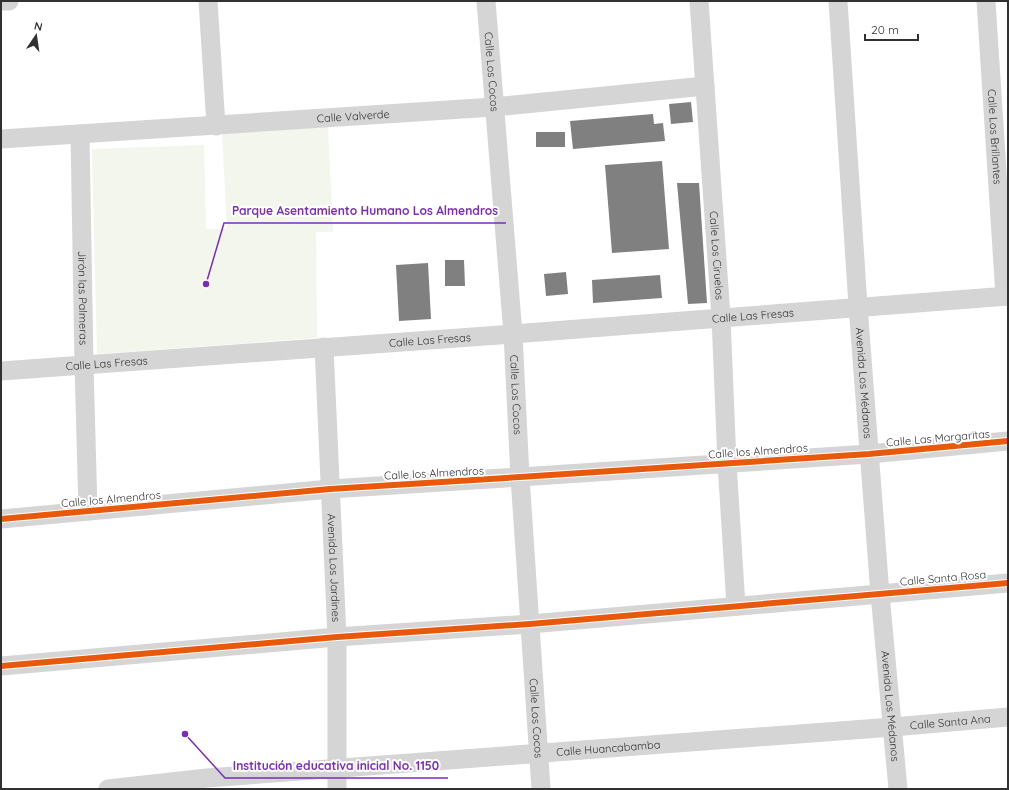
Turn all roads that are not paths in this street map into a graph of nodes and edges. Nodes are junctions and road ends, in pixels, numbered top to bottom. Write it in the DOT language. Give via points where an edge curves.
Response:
graph roads {
  1 [pos="1,1"];
  2 [pos="9,1"];
  3 [pos="208,1"];
  4 [pos="486,1"];
  5 [pos="700,1"];
  6 [pos="838,1"];
  7 [pos="986,1"];
  8 [pos="705,86"];
  9 [pos="494,107"];
  10 [pos="216,126"];
  11 [pos="80,134"];
  12 [pos="1,138"];
  13 [pos="1006,296"];
  14 [pos="858,306"];
  15 [pos="721,317"];
  16 [pos="513,334"];
  17 [pos="324,347"];
  18 [pos="84,364"];
  19 [pos="1,371"];
  20 [pos="1008,441"];
  21 [pos="869,454"];
  22 [pos="727,463"];
  23 [pos="520,477"];
  24 [pos="330,489"];
  25 [pos="88,511"];
  26 [pos="1,519"];
  27 [pos="1008,583"];
  28 [pos="880,594"];
  29 [pos="736,606"];
  30 [pos="530,624"];
  31 [pos="338,637"];
  32 [pos="1,666"];
  33 [pos="1008,716"];
  34 [pos="893,727"];
  35 [pos="538,754"];
  36 [pos="338,769"];
  37 [pos="108,789"];
  38 [pos="337,789"];
  39 [pos="541,789"];
  40 [pos="898,789"];
  1 -- 2 [label="street"];
  3 -- 10 [label="street"];
  4 -- 9 [label="street, Calle Los Cocos"];
  5 -- 8 [label="street, Calle Los Ciruelos"];
  6 -- 14 [label="street, Avenida Los Médanos"];
  7 -- 13 [label="street, Calle Los Brillantes"];
  8 -- 9 [label="street, Calle Valverde"];
  8 -- 15 [label="street, Calle Los Ciruelos"];
  9 -- 10 [label="street, Calle Valverde"];
  9 -- 16 [label="street, Calle Los Cocos"];
  10 -- 11 [label="street, Calle Valverde"];
  11 -- 12 [label="street, Calle Valverde"];
  11 -- 18 [label="street, Jirón las Palmeras"];
  13 -- 14 [label="street, Calle Las Fresas"];
  14 -- 15 [label="street, Calle Las Fresas"];
  14 -- 21 [label="street, Avenida Los Médanos"];
  15 -- 16 [label="street, Calle Las Fresas"];
  15 -- 22 [label="street, Calle Los Ciruelos"];
  16 -- 17 [label="street, Calle Las Fresas"];
  16 -- 23 [label="street, Calle Los Cocos"];
  17 -- 18 [label="street, Calle Las Fresas"];
  17 -- 24 [label="street, Avenida Los Jardines"];
  18 -- 19 [label="street, Calle Las Fresas"];
  18 -- 25 [label="street, Jirón las Palmeras"];
  20 -- 21 [label="street, Calle Las Margaritas"];
  21 -- 22 [label="street, Calle los Almendros"];
  21 -- 28 [label="street, Avenida Los Médanos"];
  22 -- 23 [label="street, Calle los Almendros"];
  22 -- 29 [label="street, Calle Los Ciruelos"];
  23 -- 24 [label="street, Calle los Almendros"];
  23 -- 30 [label="street, Calle Los Cocos"];
  24 -- 25 [label="street, Calle los Almendros"];
  24 -- 31 [label="street, Avenida Los Jardines"];
  25 -- 26 [label="street, Calle los Almendros"];
  27 -- 28 [label="street, Calle Santa Rosa"];
  28 -- 29 [label="street, Calle Santa Rosa"];
  28 -- 34 [label="street, Avenida Los Médanos"];
  29 -- 30 [label="street, Calle Santa Rosa"];
  30 -- 31 [label="street, Calle Santa Rosa"];
  30 -- 35 [label="street, Calle Los Cocos"];
  31 -- 32 [label="street, Calle Santa Rosa"];
  31 -- 36 [label="street, Avenida Los Jardines"];
  33 -- 34 [label="street, Calle Santa Ana"];
  34 -- 35 [label="street, Calle Huancabamba"];
  34 -- 40 [label="street, Avenida Los Médanos"];
  35 -- 36 [label="street, Calle Huancabamba"];
  35 -- 39 [label="street, Calle Los Cocos"];
  36 -- 37 [label="street, Calle Huancabamba" via="207,778"];
  36 -- 38 [label="street, Avenida Los Jardines"];
}
